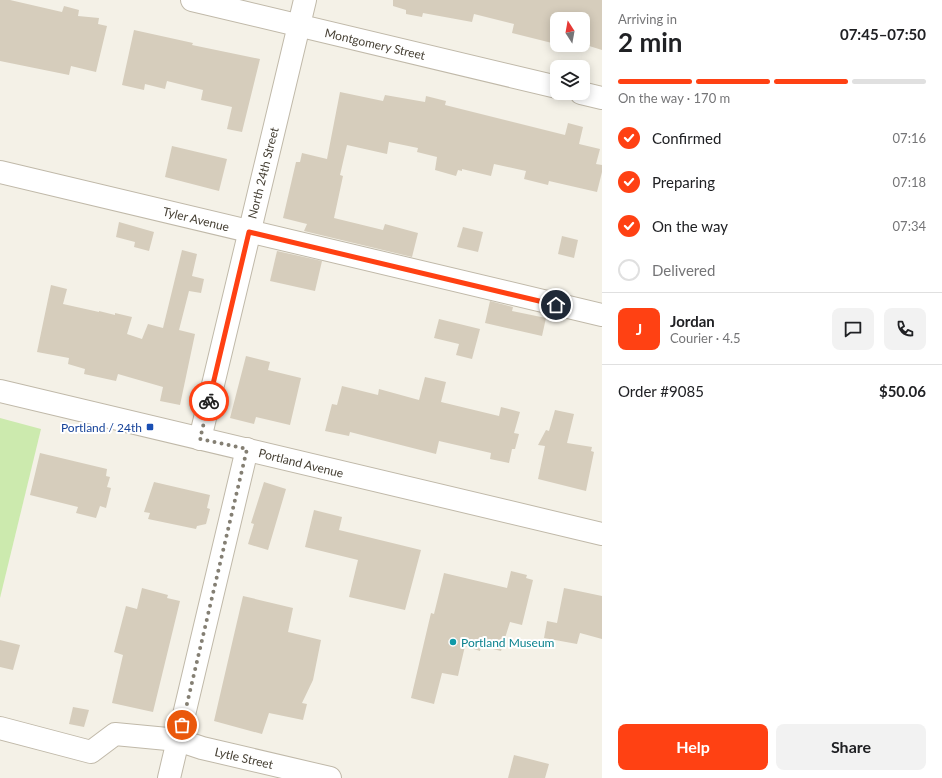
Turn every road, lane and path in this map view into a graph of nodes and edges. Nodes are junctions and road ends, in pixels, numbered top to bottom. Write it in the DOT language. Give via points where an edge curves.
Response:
graph roads {
  1 [pos="192,0"];
  2 [pos="305,0"];
  3 [pos="299,26"];
  4 [pos="550,85"];
  5 [pos="590,95"];
  6 [pos="602,98"];
  7 [pos="0,172"];
  8 [pos="249,232"];
  9 [pos="602,315"];
  10 [pos="0,391"];
  11 [pos="200,439"];
  12 [pos="247,449"];
  13 [pos="602,534"];
  14 [pos="0,728"];
  15 [pos="178,740"];
  16 [pos="169,778"];
  17 [pos="330,778"];
  1 -- 3 [label="street, Montgomery Street"];
  2 -- 3 [label="street, North 24th Street"];
  3 -- 4 [label="street, Montgomery Street"];
  3 -- 8 [label="street, North 24th Street"];
  5 -- 6 [label="street"];
  7 -- 8 [label="street, Tyler Avenue"];
  8 -- 9 [label="street, Tyler Avenue"];
  8 -- 11 [label="street, North 24th Street"];
  10 -- 11 [label="street, Portland Avenue"];
  11 -- 12 [label="street, Portland Avenue"];
  12 -- 13 [label="street, Portland Avenue"];
  12 -- 15 [label="street"];
  14 -- 15 [label="street, Lytle Street" via="91,752 115,734"];
  15 -- 16 [label="street"];
  15 -- 17 [label="street, Lytle Street"];
}
